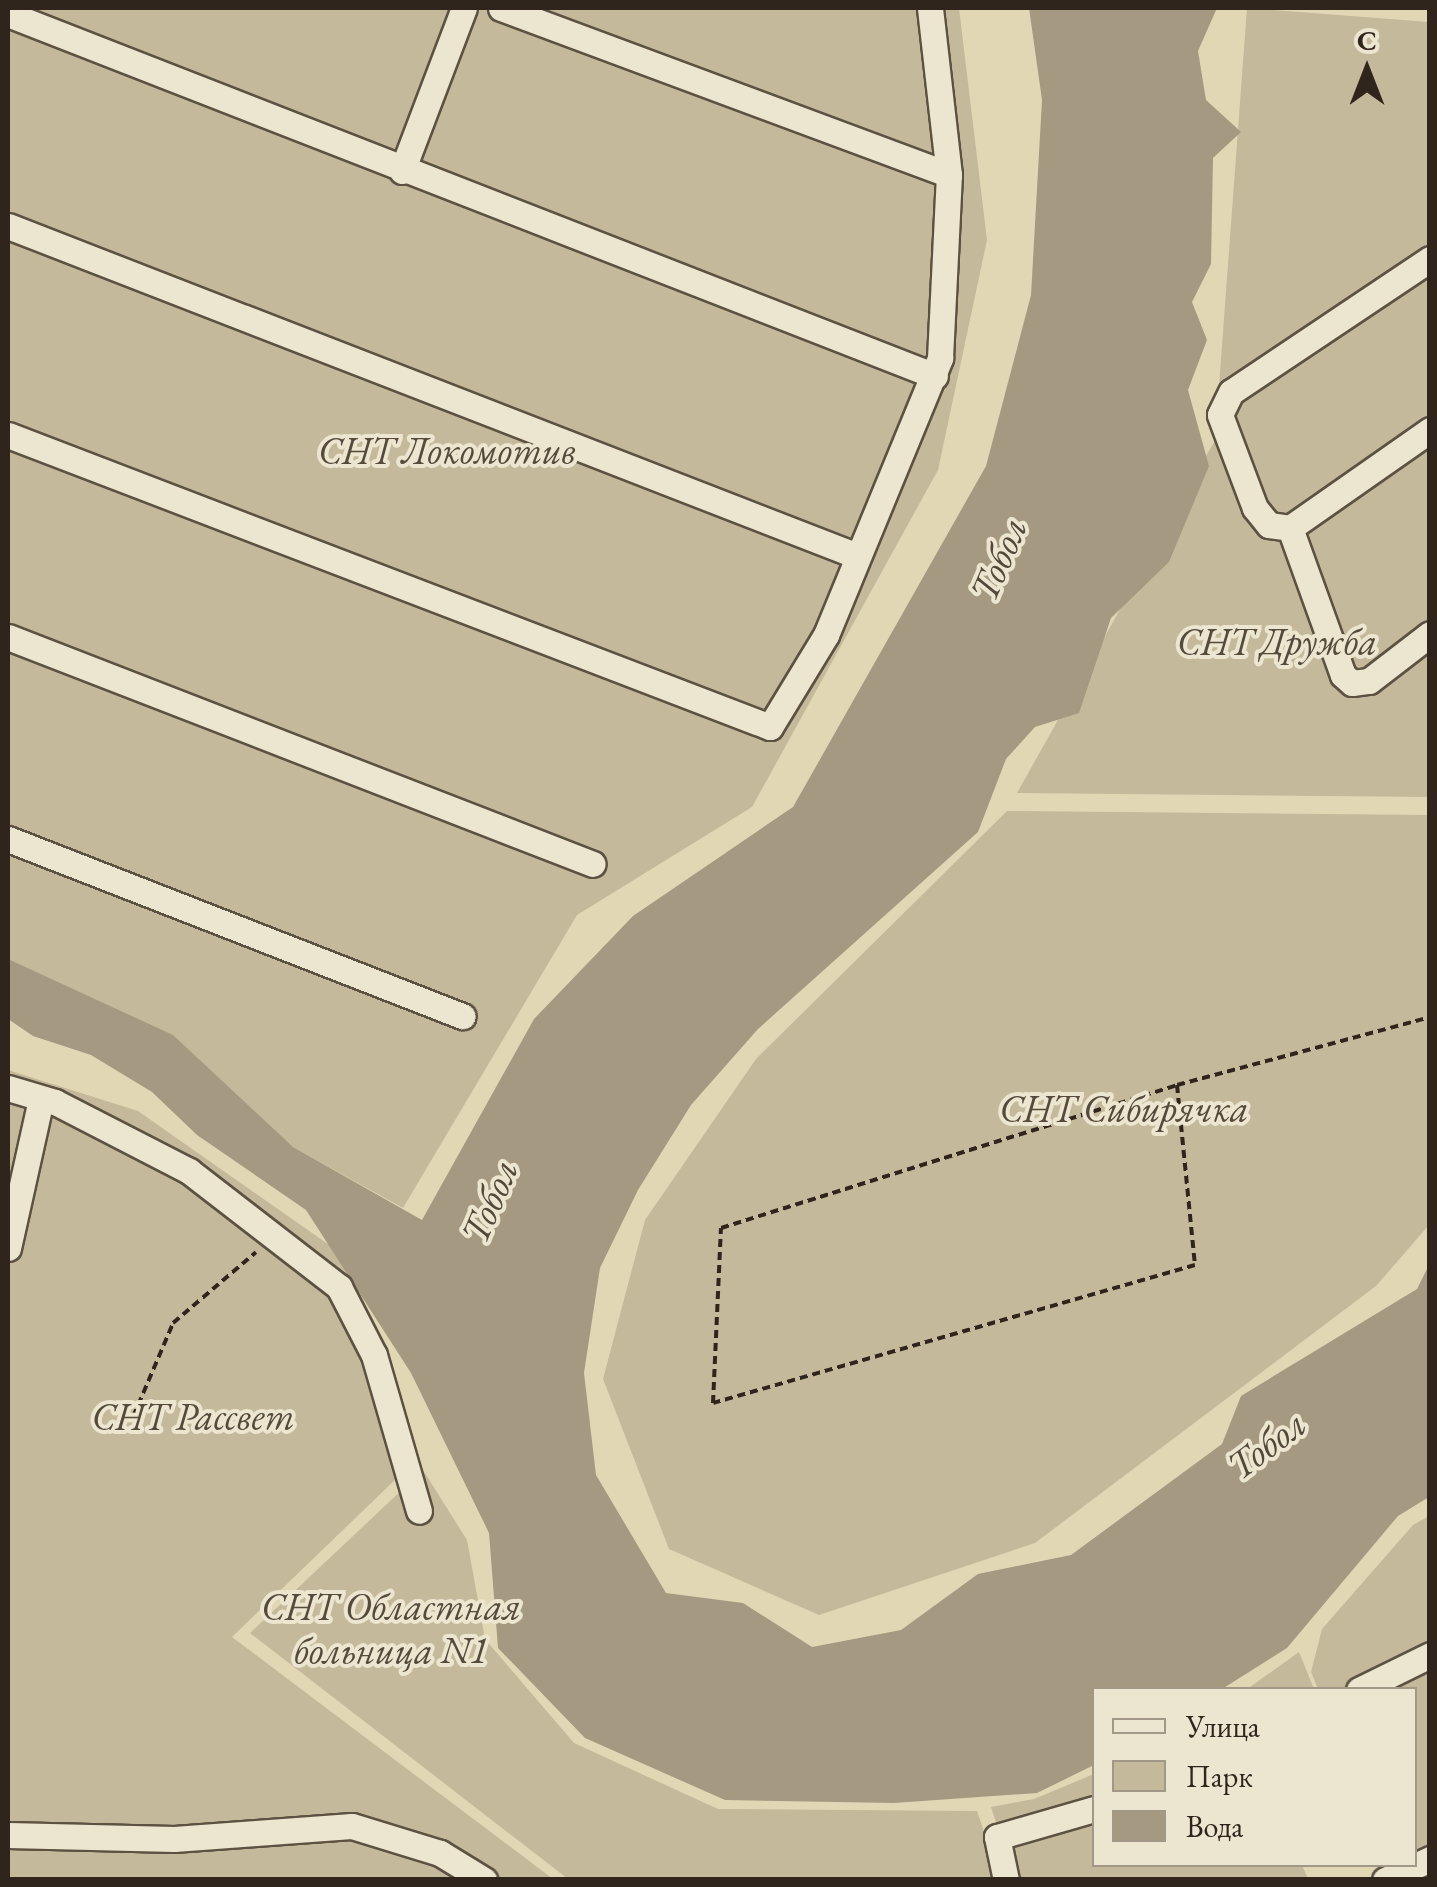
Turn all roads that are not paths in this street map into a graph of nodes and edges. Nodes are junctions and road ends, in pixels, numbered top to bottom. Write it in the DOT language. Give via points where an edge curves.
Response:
graph roads {
  1 [pos="464,8"];
  2 [pos="501,8"];
  3 [pos="930,8"];
  4 [pos="8,14"];
  5 [pos="402,170"];
  6 [pos="949,175"];
  7 [pos="8,226"];
  8 [pos="1430,259"];
  9 [pos="934,376"];
  10 [pos="1430,430"];
  11 [pos="8,435"];
  12 [pos="1290,528"];
  13 [pos="855,555"];
  14 [pos="1430,634"];
  15 [pos="8,637"];
  16 [pos="8,839"];
  17 [pos="594,864"];
  18 [pos="463,1016"];
  19 [pos="8,1088"];
  20 [pos="42,1098"];
  21 [pos="8,1248"];
  22 [pos="419,1511"];
  23 [pos="1430,1655"];
  24 [pos="1364,1687"];
  25 [pos="1092,1810"];
  26 [pos="8,1835"];
  27 [pos="1412,1867"];
  28 [pos="484,1880"];
  29 [pos="1006,1880"];
  30 [pos="1386,1880"];
  1 -- 5 [label="street"];
  2 -- 6 [label="street"];
  3 -- 6 [label="street"];
  4 -- 5 [label="street"];
  5 -- 9 [label="street"];
  6 -- 9 [label="street"];
  7 -- 13 [label="street"];
  8 -- 12 [label="street" via="1224,402 1224,434 1243,484 1269,525"];
  9 -- 13 [label="street"];
  10 -- 12 [label="street"];
  11 -- 13 [label="street" via="770,727 826,636"];
  12 -- 14 [label="street" via="1343,674 1352,683 1386,673"];
  15 -- 17 [label="street"];
  16 -- 18 [label="street"];
  19 -- 20 [label="street"];
  20 -- 21 [label="street"];
  20 -- 22 [label="street" via="189,1171 339,1287 374,1355"];
  23 -- 24 [label="street"];
  25 -- 29 [label="street" via="998,1838"];
  26 -- 28 [label="street" via="174,1838 352,1826 440,1852"];
  27 -- 30 [label="street"];
}
